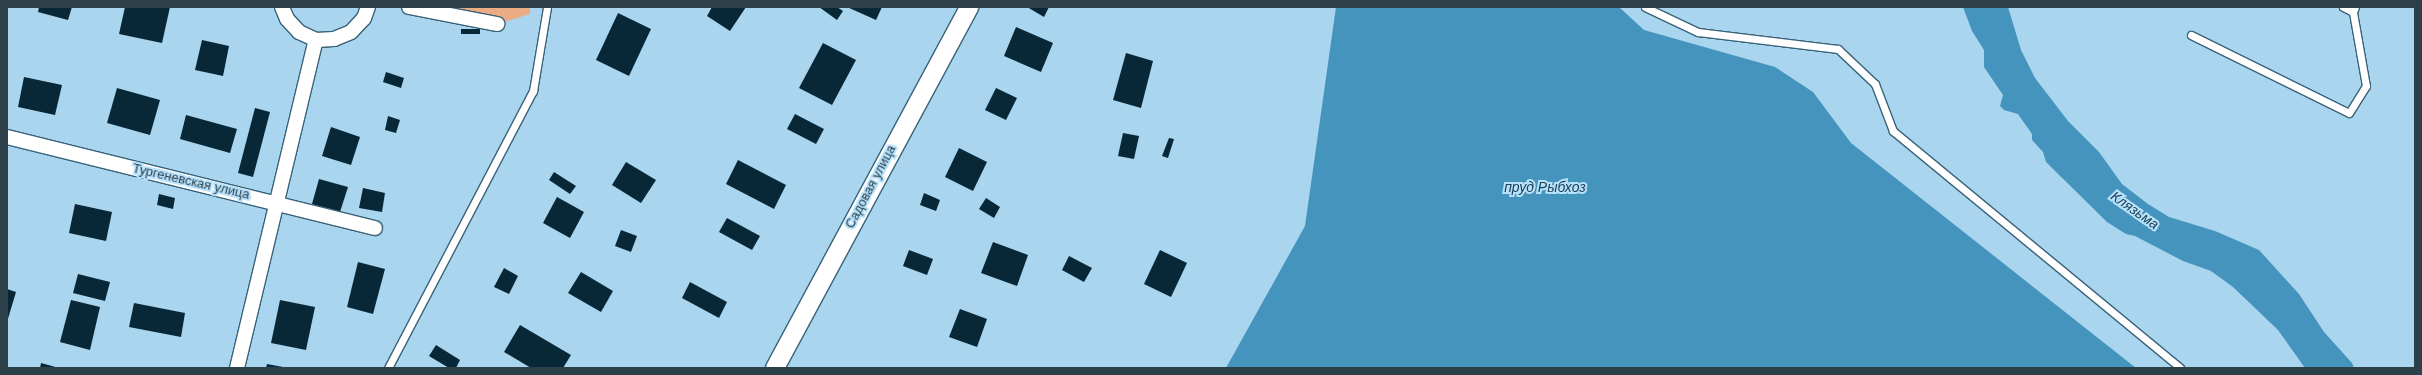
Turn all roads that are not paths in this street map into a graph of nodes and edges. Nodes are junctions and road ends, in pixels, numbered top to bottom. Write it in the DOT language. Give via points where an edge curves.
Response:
graph roads {
  1 [pos="282,7"];
  2 [pos="368,7"];
  3 [pos="409,7"];
  4 [pos="547,7"];
  5 [pos="969,7"];
  6 [pos="1645,7"];
  7 [pos="2343,7"];
  8 [pos="2354,9"];
  9 [pos="497,24"];
  10 [pos="2191,35"];
  11 [pos="316,40"];
  12 [pos="7,137"];
  13 [pos="277,202"];
  14 [pos="376,228"];
  15 [pos="237,368"];
  16 [pos="388,368"];
  17 [pos="775,368"];
  18 [pos="2180,368"];
  1 -- 11 [label="street" via="287,19 299,32"];
  2 -- 11 [label="street" via="364,18 351,32 334,39"];
  3 -- 9 [label="street"];
  4 -- 16 [label="lane" via="533,91"];
  5 -- 17 [label="street, Садовая улица"];
  6 -- 18 [label="lane" via="1698,32 1838,49 1875,84 1893,130"];
  7 -- 8 [label="lane"];
  8 -- 10 [label="lane" via="2366,86 2349,113"];
  11 -- 13 [label="street"];
  12 -- 13 [label="street, Тургеневская улица"];
  13 -- 14 [label="street, Тургеневская улица"];
  13 -- 15 [label="street"];
}
